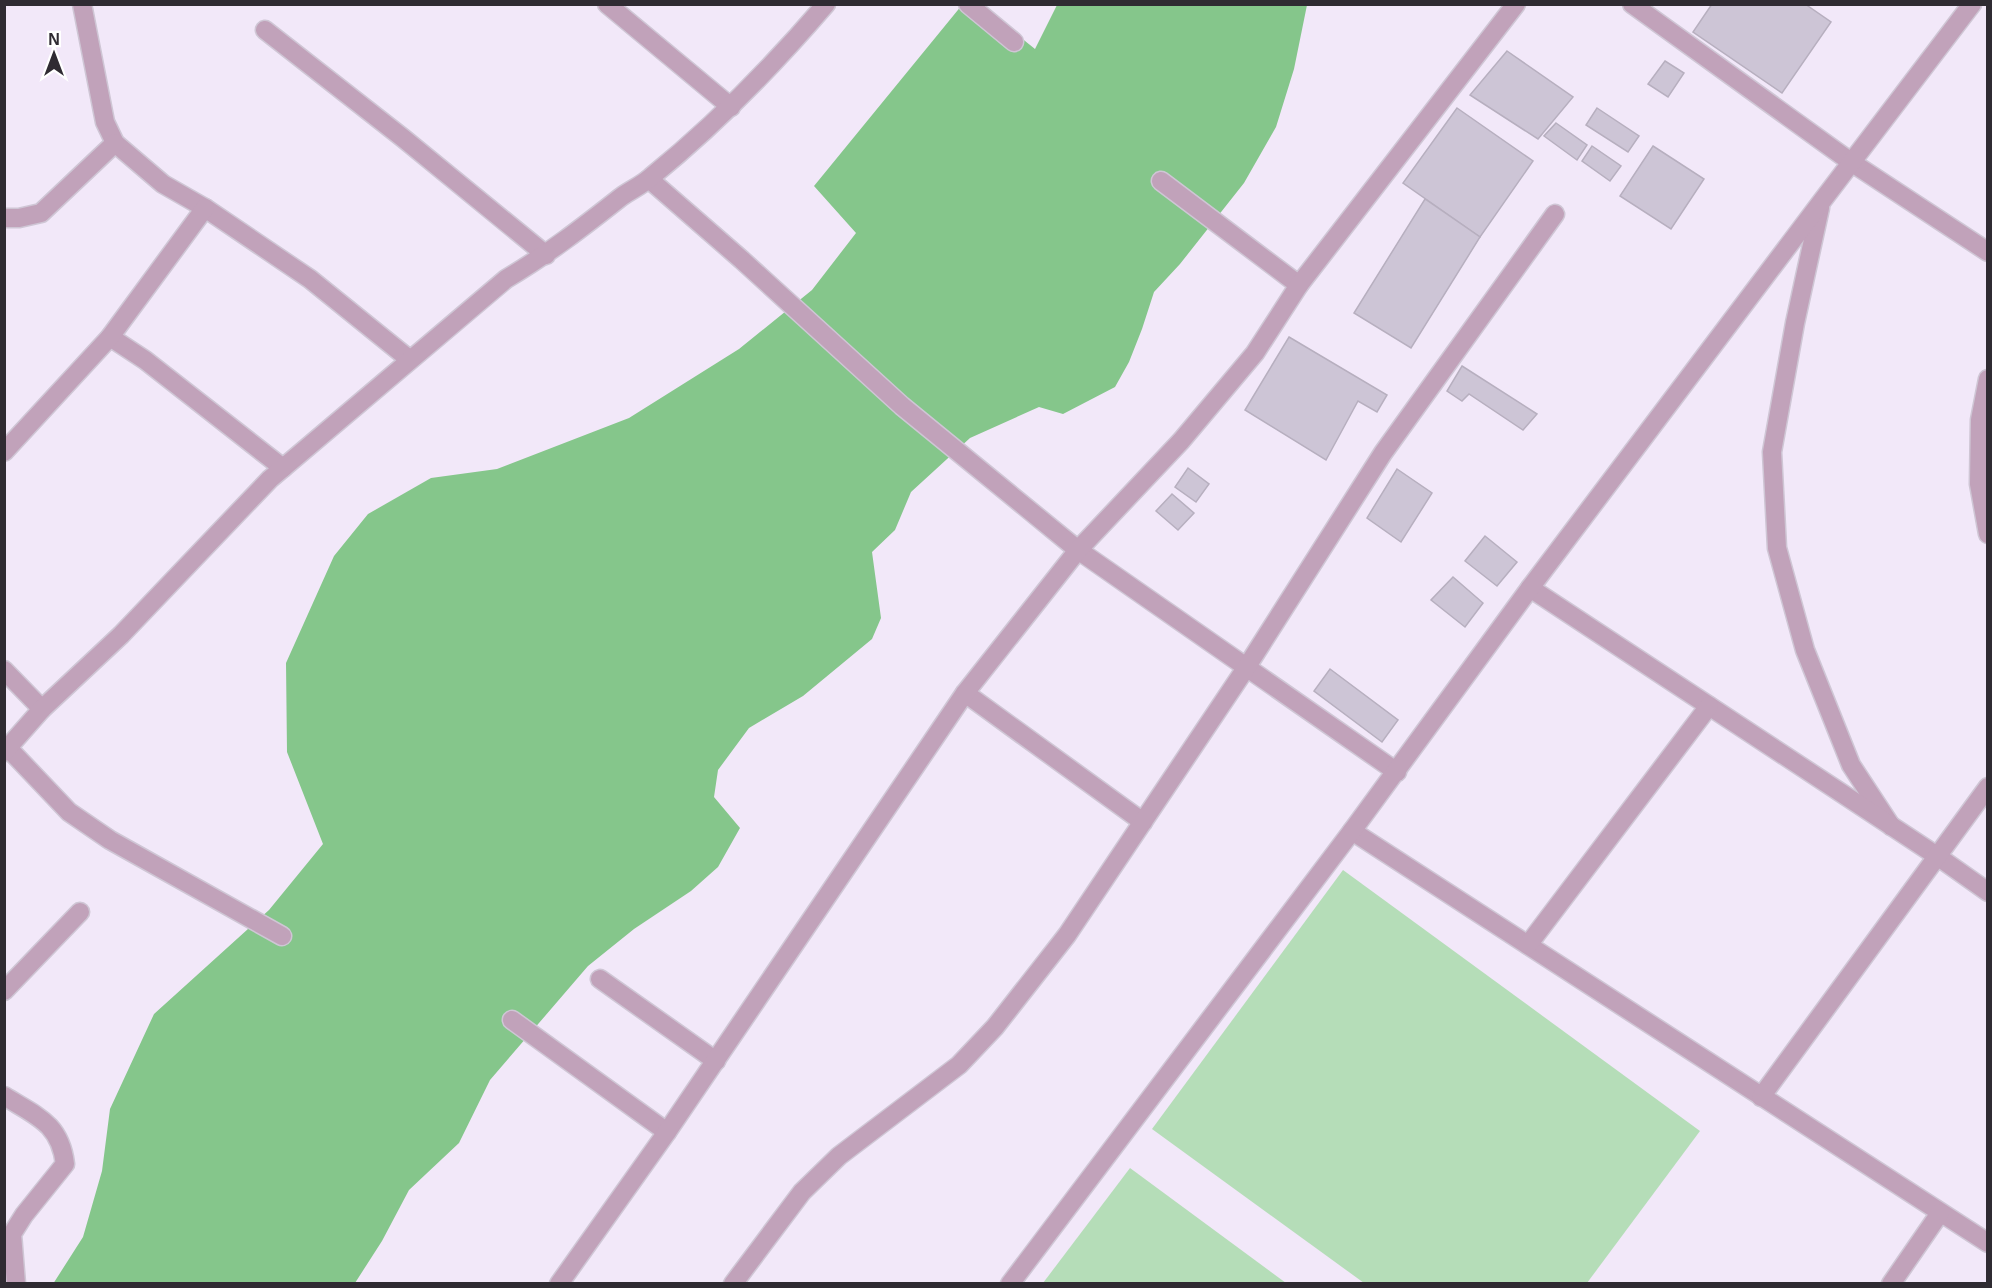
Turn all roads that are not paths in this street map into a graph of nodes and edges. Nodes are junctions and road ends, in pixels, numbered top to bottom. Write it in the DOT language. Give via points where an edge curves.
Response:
graph roads {
  1 [pos="82,4"];
  2 [pos="607,4"];
  3 [pos="826,4"];
  4 [pos="968,4"];
  5 [pos="1516,4"];
  6 [pos="1632,4"];
  7 [pos="1972,4"];
  8 [pos="265,30"];
  9 [pos="1014,42"];
  10 [pos="731,106"];
  11 [pos="115,143"];
  12 [pos="1851,162"];
  13 [pos="649,179"];
  14 [pos="1161,181"];
  15 [pos="1822,201"];
  16 [pos="204,208"];
  17 [pos="1555,214"];
  18 [pos="4,218"];
  19 [pos="1988,252"];
  20 [pos="546,255"];
  21 [pos="1299,285"];
  22 [pos="110,337"];
  23 [pos="409,359"];
  24 [pos="1988,378"];
  25 [pos="4,452"];
  26 [pos="283,468"];
  27 [pos="1988,534"];
  28 [pos="1078,550"];
  29 [pos="1530,588"];
  30 [pos="1246,668"];
  31 [pos="4,670"];
  32 [pos="965,693"];
  33 [pos="1709,706"];
  34 [pos="42,709"];
  35 [pos="7,750"];
  36 [pos="1397,772"];
  37 [pos="1988,787"];
  38 [pos="1143,822"];
  39 [pos="1891,826"];
  40 [pos="1352,831"];
  41 [pos="1937,856"];
  42 [pos="1988,891"];
  43 [pos="80,912"];
  44 [pos="282,936"];
  45 [pos="1528,945"];
  46 [pos="600,979"];
  47 [pos="4,991"];
  48 [pos="512,1020"];
  49 [pos="716,1061"];
  50 [pos="4,1096"];
  51 [pos="1761,1096"];
  52 [pos="667,1132"];
  53 [pos="1940,1213"];
  54 [pos="1988,1243"];
  55 [pos="16,1284"];
  56 [pos="559,1284"];
  57 [pos="733,1284"];
  58 [pos="1010,1284"];
  59 [pos="1891,1284"];
  1 -- 11 [label="street" via="105,122"];
  2 -- 10 [label="street"];
  3 -- 10 [label="street"];
  4 -- 9 [label="street"];
  5 -- 21 [label="street"];
  6 -- 12 [label="street"];
  7 -- 12 [label="street"];
  8 -- 20 [label="street"];
  10 -- 13 [label="street"];
  11 -- 16 [label="street" via="163,184"];
  11 -- 18 [label="street" via="41,213"];
  12 -- 15 [label="street"];
  12 -- 19 [label="street"];
  13 -- 20 [label="street"];
  13 -- 28 [label="street" via="902,406"];
  14 -- 21 [label="street"];
  15 -- 29 [label="street"];
  15 -- 39 [label="street" via="1772,452 1777,548 1805,650 1851,765"];
  16 -- 22 [label="street"];
  16 -- 23 [label="street" via="310,279"];
  17 -- 30 [label="street" via="1383,453"];
  20 -- 23 [label="street" via="506,279"];
  21 -- 28 [label="street" via="1255,353 1181,441"];
  22 -- 25 [label="street"];
  22 -- 26 [label="street"];
  23 -- 26 [label="street"];
  24 -- 27 [label="street" via="1980,420 1979,484"];
  26 -- 34 [label="street" via="121,635"];
  28 -- 30 [label="street"];
  28 -- 32 [label="street"];
  29 -- 33 [label="street"];
  29 -- 36 [label="street"];
  30 -- 36 [label="street"];
  30 -- 38 [label="street"];
  31 -- 34 [label="street"];
  32 -- 38 [label="street"];
  32 -- 49 [label="street"];
  33 -- 39 [label="street"];
  33 -- 45 [label="street"];
  34 -- 35 [label="street"];
  35 -- 44 [label="street" via="69,812 110,840"];
  36 -- 40 [label="street"];
  37 -- 41 [label="street"];
  38 -- 57 [label="street" via="1067,935 995,1026 959,1065 839,1156 802,1192"];
  39 -- 41 [label="street"];
  40 -- 45 [label="street"];
  40 -- 58 [label="street"];
  41 -- 42 [label="street"];
  41 -- 51 [label="street"];
  43 -- 47 [label="street"];
  45 -- 51 [label="street"];
  46 -- 49 [label="street"];
  48 -- 52 [label="street"];
  49 -- 52 [label="street"];
  50 -- 55 [label="street" via="50,1125 63,1149 65,1164 12,1234"];
  51 -- 53 [label="street"];
  52 -- 56 [label="street"];
  53 -- 54 [label="street"];
  53 -- 59 [label="street"];
}
